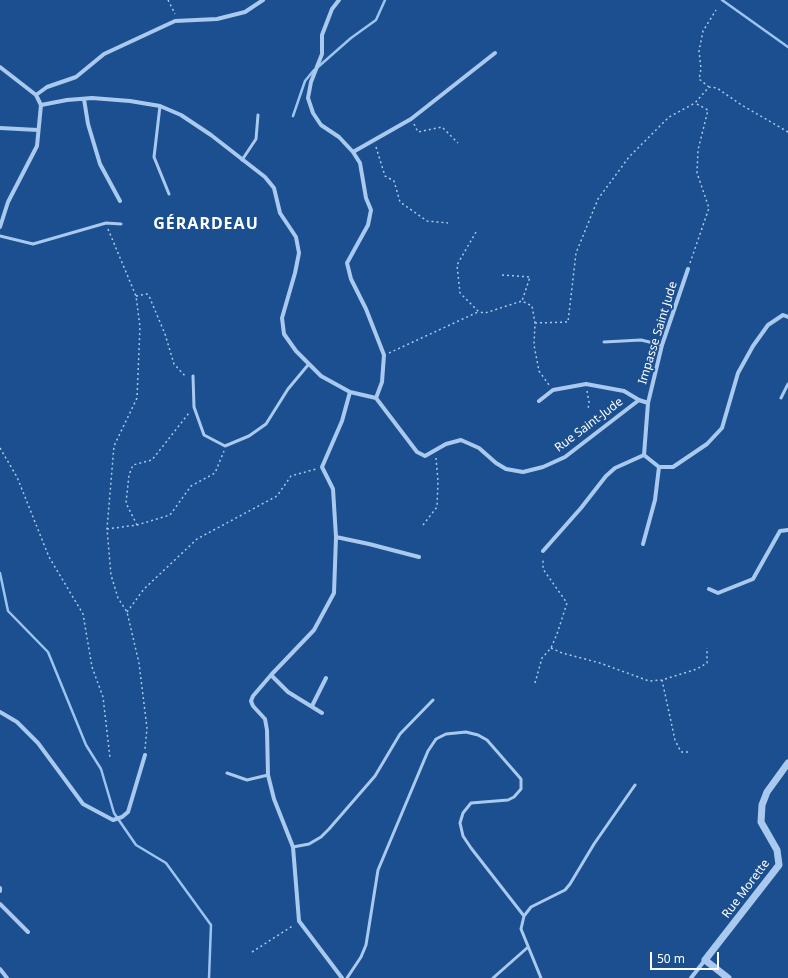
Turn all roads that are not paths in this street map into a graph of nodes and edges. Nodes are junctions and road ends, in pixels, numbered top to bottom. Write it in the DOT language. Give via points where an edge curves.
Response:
graph roads {
  1 [pos="263,0"];
  2 [pos="339,0"];
  3 [pos="495,53"];
  4 [pos="0,67"];
  5 [pos="36,95"];
  6 [pos="84,99"];
  7 [pos="41,105"];
  8 [pos="160,106"];
  9 [pos="258,115"];
  10 [pos="0,128"];
  11 [pos="38,130"];
  12 [pos="353,152"];
  13 [pos="242,160"];
  14 [pos="169,194"];
  15 [pos="120,201"];
  16 [pos="121,224"];
  17 [pos="0,227"];
  18 [pos="0,236"];
  19 [pos="688,269"];
  20 [pos="788,317"];
  21 [pos="604,342"];
  22 [pos="662,345"];
  23 [pos="308,364"];
  24 [pos="193,376"];
  25 [pos="788,384"];
  26 [pos="350,392"];
  27 [pos="376,398"];
  28 [pos="781,398"];
  29 [pos="639,400"];
  30 [pos="539,401"];
  31 [pos="648,403"];
  32 [pos="644,455"];
  33 [pos="659,467"];
  34 [pos="788,530"];
  35 [pos="336,538"];
  36 [pos="643,544"];
  37 [pos="543,551"];
  38 [pos="418,557"];
  39 [pos="709,589"];
  40 [pos="271,675"];
  41 [pos="326,678"];
  42 [pos="433,700"];
  43 [pos="312,706"];
  44 [pos="0,712"];
  45 [pos="322,713"];
  46 [pos="145,755"];
  47 [pos="788,763"];
  48 [pos="227,773"];
  49 [pos="268,775"];
  50 [pos="635,785"];
  51 [pos="293,847"];
  52 [pos="0,904"];
  53 [pos="524,916"];
  54 [pos="28,932"];
  55 [pos="527,948"];
  56 [pos="705,960"];
  57 [pos="0,969"];
  58 [pos="7,978"];
  59 [pos="342,978"];
  60 [pos="348,978"];
  61 [pos="493,978"];
  62 [pos="541,978"];
  63 [pos="691,978"];
  64 [pos="728,978"];
  1 -- 5 [label="street" via="245,12 217,19 179,21 104,54 76,77 47,87"];
  2 -- 12 [label="street" via="332,9 322,35 322,54 308,98 313,113 321,125 339,137"];
  3 -- 12 [label="street" via="411,119"];
  4 -- 5 [label="street"];
  5 -- 7 [label="street"];
  6 -- 7 [label="street"];
  6 -- 8 [label="street" via="130,101"];
  6 -- 15 [label="street" via="88,124 100,164"];
  7 -- 11 [label="street"];
  8 -- 13 [label="street" via="181,115"];
  8 -- 14 [label="lane" via="154,158"];
  9 -- 13 [label="lane" via="256,139"];
  10 -- 11 [label="street"];
  11 -- 17 [label="street" via="36,146 8,202"];
  12 -- 27 [label="street" via="360,163 366,198 371,210 368,225 348,263 351,279 384,355 382,382"];
  13 -- 23 [label="street" via="265,177 274,188 280,213 296,237 299,253 296,273 282,318 284,334"];
  16 -- 18 [label="lane" via="106,223 33,244"];
  19 -- 22 [label="street, Impasse Saint Jude"];
  20 -- 33 [label="street" via="783,315 768,325 753,346 738,373 722,428 707,444 688,458 673,467"];
  21 -- 22 [label="lane" via="641,340"];
  22 -- 31 [label="street, Impasse Saint Jude"];
  23 -- 24 [label="lane" via="288,389 266,424 249,436 225,446 204,435 194,407"];
  23 -- 26 [label="street" via="321,376"];
  25 -- 28 [label="lane"];
  26 -- 27 [label="street"];
  26 -- 35 [label="street" via="342,421 322,467 333,489"];
  27 -- 29 [label="street, Rue Saint-Jude" via="418,452 425,456 446,444 460,440 479,448 506,469 523,472 543,467 565,457"];
  29 -- 30 [label="street" via="624,391 586,384 553,390"];
  29 -- 31 [label="street, Rue Saint-Jude"];
  31 -- 32 [label="street"];
  32 -- 33 [label="street"];
  32 -- 37 [label="street" via="615,468 606,476"];
  33 -- 36 [label="street" via="656,500"];
  34 -- 39 [label="street" via="780,531 753,579 718,593"];
  35 -- 38 [label="street"];
  35 -- 40 [label="street" via="334,593 314,630"];
  40 -- 43 [label="street" via="288,692"];
  40 -- 49 [label="street" via="251,701 252,706 265,718"];
  41 -- 43 [label="street"];
  42 -- 51 [label="lane" via="400,734 375,776 329,829 315,840"];
  43 -- 45 [label="street"];
  44 -- 46 [label="street" via="17,722 38,743 83,804 113,820 128,812"];
  47 -- 56 [label="street, Rue Morette" via="767,792 762,805 761,822 777,850 779,865"];
  48 -- 49 [label="lane" via="247,780"];
  49 -- 51 [label="street" via="274,799"];
  50 -- 53 [label="lane" via="565,890 531,907"];
  51 -- 59 [label="street" via="299,921"];
  52 -- 54 [label="street"];
  53 -- 55 [label="lane" via="521,929"];
  53 -- 60 [label="lane" via="471,848 463,836 460,823 463,813 471,803 508,800 514,797 521,789 522,779 487,740 466,732 446,734 436,739 428,751 378,870 366,945 362,957"];
  55 -- 61 [label="lane"];
  55 -- 62 [label="lane"];
  56 -- 63 [label="street, Rue Morette"];
  56 -- 64 [label="street"];
  57 -- 58 [label="street"];
}
